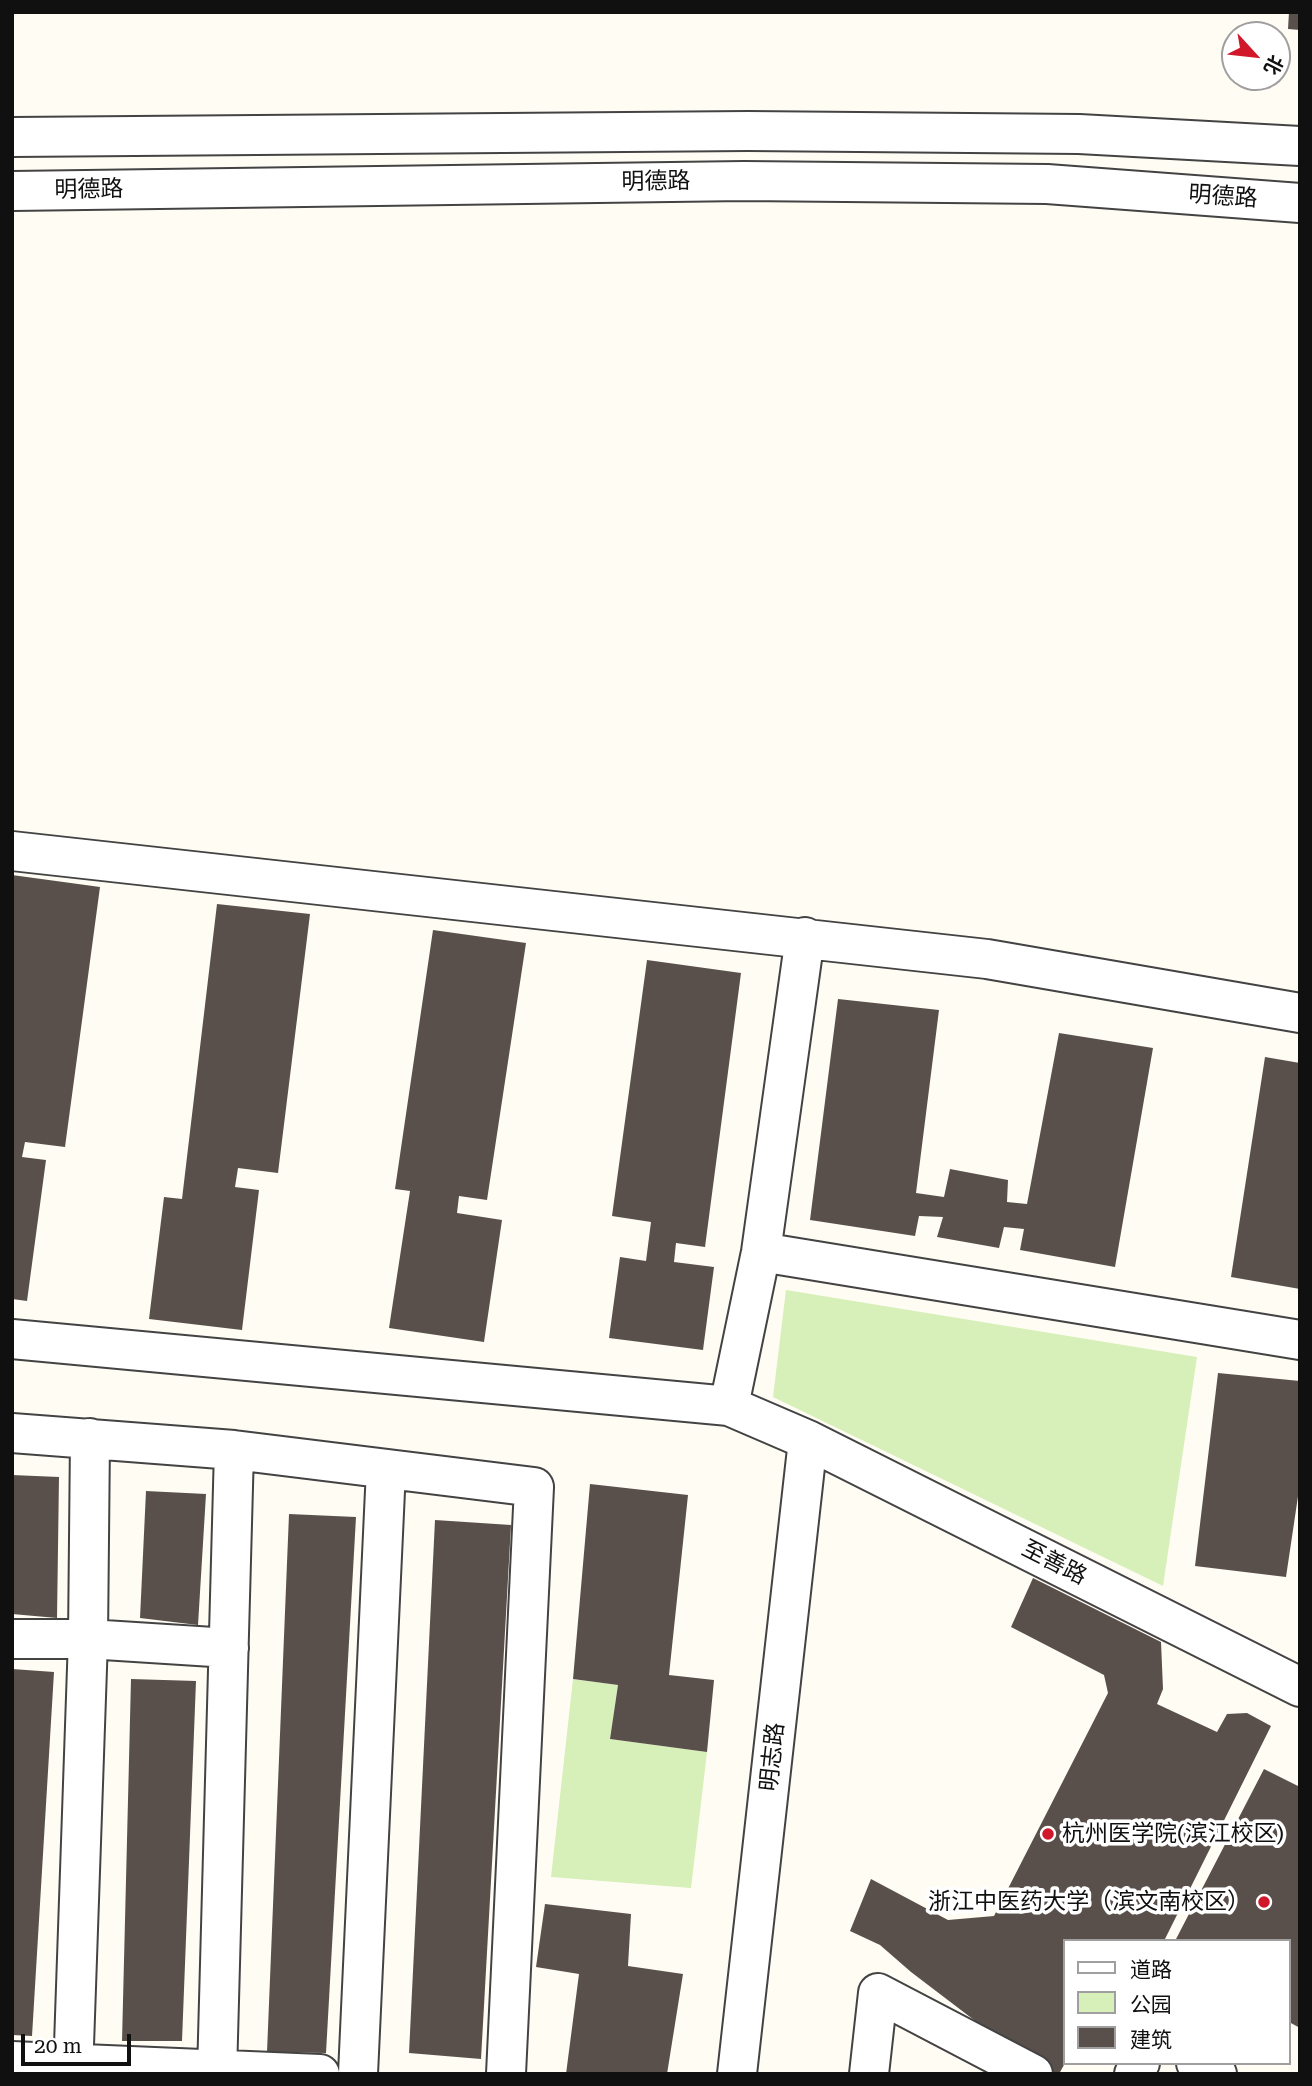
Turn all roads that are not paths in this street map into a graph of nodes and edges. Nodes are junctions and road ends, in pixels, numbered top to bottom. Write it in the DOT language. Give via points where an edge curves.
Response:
graph roads {
  1 [pos="12,137"];
  2 [pos="1300,146"];
  3 [pos="12,191"];
  4 [pos="1300,203"];
  5 [pos="12,851"];
  6 [pos="806,937"];
  7 [pos="1300,1013"];
  8 [pos="761,1252"];
  9 [pos="12,1339"];
  10 [pos="1300,1340"];
  11 [pos="729,1406"];
  12 [pos="12,1433"];
  13 [pos="90,1438"];
  14 [pos="808,1440"];
  15 [pos="234,1450"];
  16 [pos="386,1469"];
  17 [pos="12,1639"];
  18 [pos="88,1639"];
  19 [pos="229,1648"];
  20 [pos="1300,1687"];
  21 [pos="12,2061"];
  22 [pos="1200,2065"];
  23 [pos="73,2068"];
  24 [pos="217,2071"];
  25 [pos="320,2074"];
  26 [pos="358,2074"];
  27 [pos="506,2074"];
  28 [pos="737,2074"];
  29 [pos="869,2074"];
  30 [pos="1033,2074"];
  31 [pos="1217,2074"];
  1 -- 2 [label="street" via="776,131 1079,134"];
  3 -- 4 [label="street, 明德路" via="744,181 1006,183"];
  5 -- 6 [label="street"];
  6 -- 7 [label="street" via="987,959"];
  6 -- 8 [label="street"];
  8 -- 10 [label="street"];
  8 -- 11 [label="street"];
  9 -- 11 [label="street, 至善路"];
  11 -- 14 [label="street, 至善路"];
  12 -- 13 [label="street"];
  13 -- 15 [label="street"];
  13 -- 18 [label="street"];
  14 -- 20 [label="street, 至善路"];
  14 -- 28 [label="street, 明志路"];
  15 -- 16 [label="street"];
  15 -- 19 [label="street"];
  16 -- 26 [label="street"];
  16 -- 27 [label="street" via="534,1486"];
  17 -- 18 [label="street"];
  18 -- 19 [label="street"];
  18 -- 23 [label="street"];
  19 -- 24 [label="street"];
  21 -- 23 [label="street"];
  22 -- 31 [label="street"];
  23 -- 24 [label="street"];
  24 -- 25 [label="street"];
  29 -- 30 [label="street" via="878,1993"];
}
